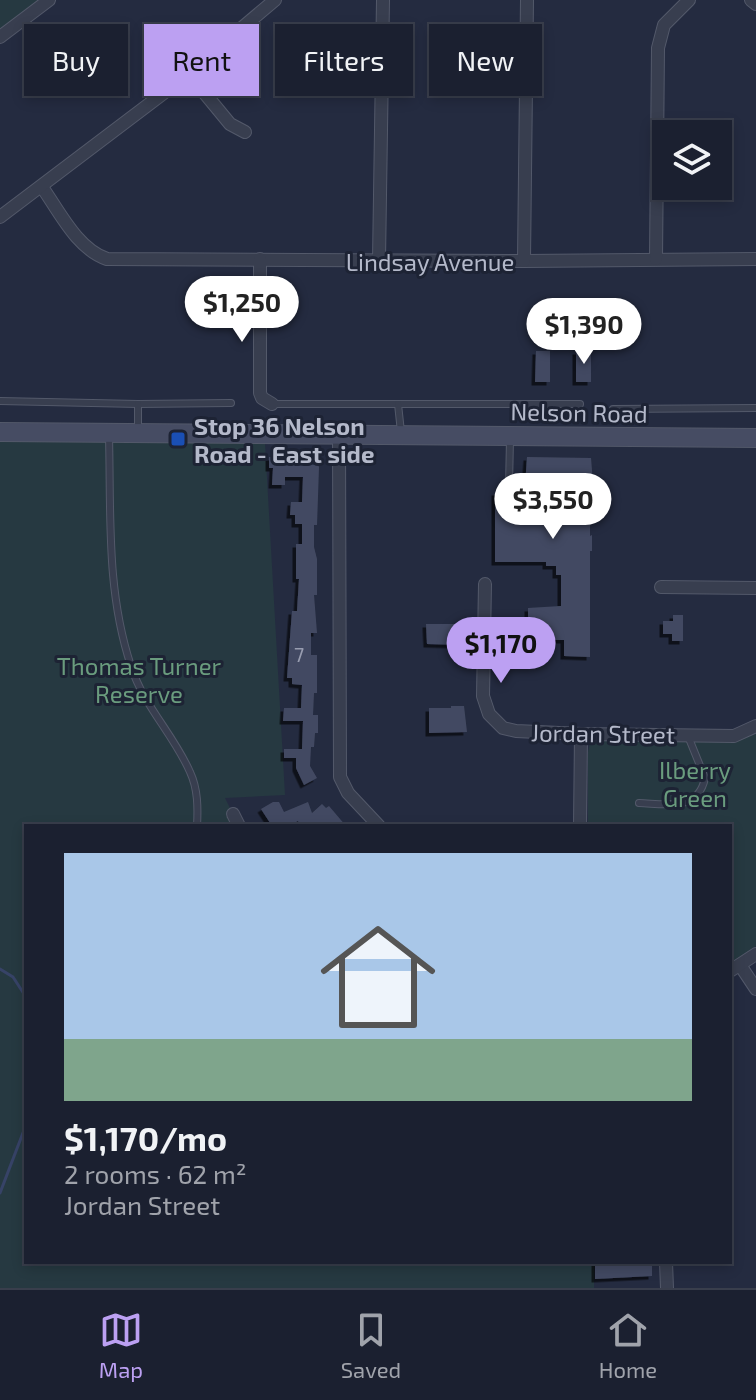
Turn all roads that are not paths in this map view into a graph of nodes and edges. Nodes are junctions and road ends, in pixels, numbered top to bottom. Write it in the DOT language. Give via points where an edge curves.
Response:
graph roads {
  1 [pos="49,0"];
  2 [pos="275,0"];
  3 [pos="383,0"];
  4 [pos="527,0"];
  5 [pos="689,0"];
  6 [pos="751,0"];
  7 [pos="756,4"];
  8 [pos="246,24"];
  9 [pos="0,37"];
  10 [pos="159,96"];
  11 [pos="207,96"];
  12 [pos="245,132"];
  13 [pos="42,187"];
  14 [pos="0,217"];
  15 [pos="260,259"];
  16 [pos="656,259"];
  17 [pos="756,259"];
  18 [pos="379,260"];
  19 [pos="524,261"];
  20 [pos="0,401"];
  21 [pos="231,403"];
  22 [pos="138,404"];
  23 [pos="272,404"];
  24 [pos="398,404"];
  25 [pos="580,404"];
  26 [pos="756,408"];
  27 [pos="613,409"];
  28 [pos="0,432"];
  29 [pos="108,432"];
  30 [pos="138,432"];
  31 [pos="401,434"];
  32 [pos="339,435"];
  33 [pos="510,435"];
  34 [pos="756,438"];
  35 [pos="509,486"];
  36 [pos="485,584"];
  37 [pos="661,587"];
  38 [pos="756,588"];
  39 [pos="756,726"];
  40 [pos="581,734"];
  41 [pos="688,736"];
  42 [pos="639,803"];
  43 [pos="197,824"];
  44 [pos="377,824"];
  45 [pos="580,824"];
  46 [pos="756,954"];
  47 [pos="735,968"];
  48 [pos="756,989"];
  49 [pos="666,1264"];
  50 [pos="667,1288"];
  1 -- 9 [label="street"];
  2 -- 8 [label="street"];
  3 -- 18 [label="street"];
  4 -- 19 [label="street"];
  5 -- 16 [label="street" via="664,25 658,48"];
  6 -- 7 [label="street"];
  10 -- 13 [label="street"];
  11 -- 12 [label="street" via="230,124"];
  13 -- 14 [label="street"];
  13 -- 15 [label="street, Lindsay Avenue" via="82,242 100,257"];
  15 -- 18 [label="street, Lindsay Avenue"];
  15 -- 23 [label="street" via="260,393"];
  16 -- 17 [label="street, Lindsay Avenue"];
  16 -- 19 [label="street, Lindsay Avenue"];
  18 -- 19 [label="street, Lindsay Avenue"];
  20 -- 22 [label="lane"];
  21 -- 22 [label="lane"];
  22 -- 30 [label="lane"];
  23 -- 24 [label="lane, Nelson Road"];
  24 -- 25 [label="lane, Nelson Road"];
  24 -- 31 [label="lane"];
  26 -- 27 [label="lane, Nelson Road"];
  28 -- 29 [label="main road, Nelson Road"];
  29 -- 30 [label="main road, Nelson Road"];
  29 -- 43 [label="lane" via="115,610 143,695 190,772 197,794"];
  30 -- 32 [label="main road, Nelson Road"];
  31 -- 32 [label="main road, Nelson Road"];
  31 -- 33 [label="main road, Nelson Road"];
  32 -- 44 [label="street" via="340,777"];
  33 -- 34 [label="main road, Nelson Road"];
  33 -- 35 [label="lane"];
  36 -- 40 [label="street, Jordan Street" via="483,691 492,719 511,731"];
  37 -- 38 [label="street"];
  39 -- 41 [label="street, Jordan Street" via="738,736"];
  40 -- 41 [label="street, Jordan Street"];
  40 -- 45 [label="street"];
  41 -- 42 [label="lane" via="705,778 697,797 685,804"];
  46 -- 47 [label="street"];
  47 -- 48 [label="street"];
  49 -- 50 [label="street"];
}
